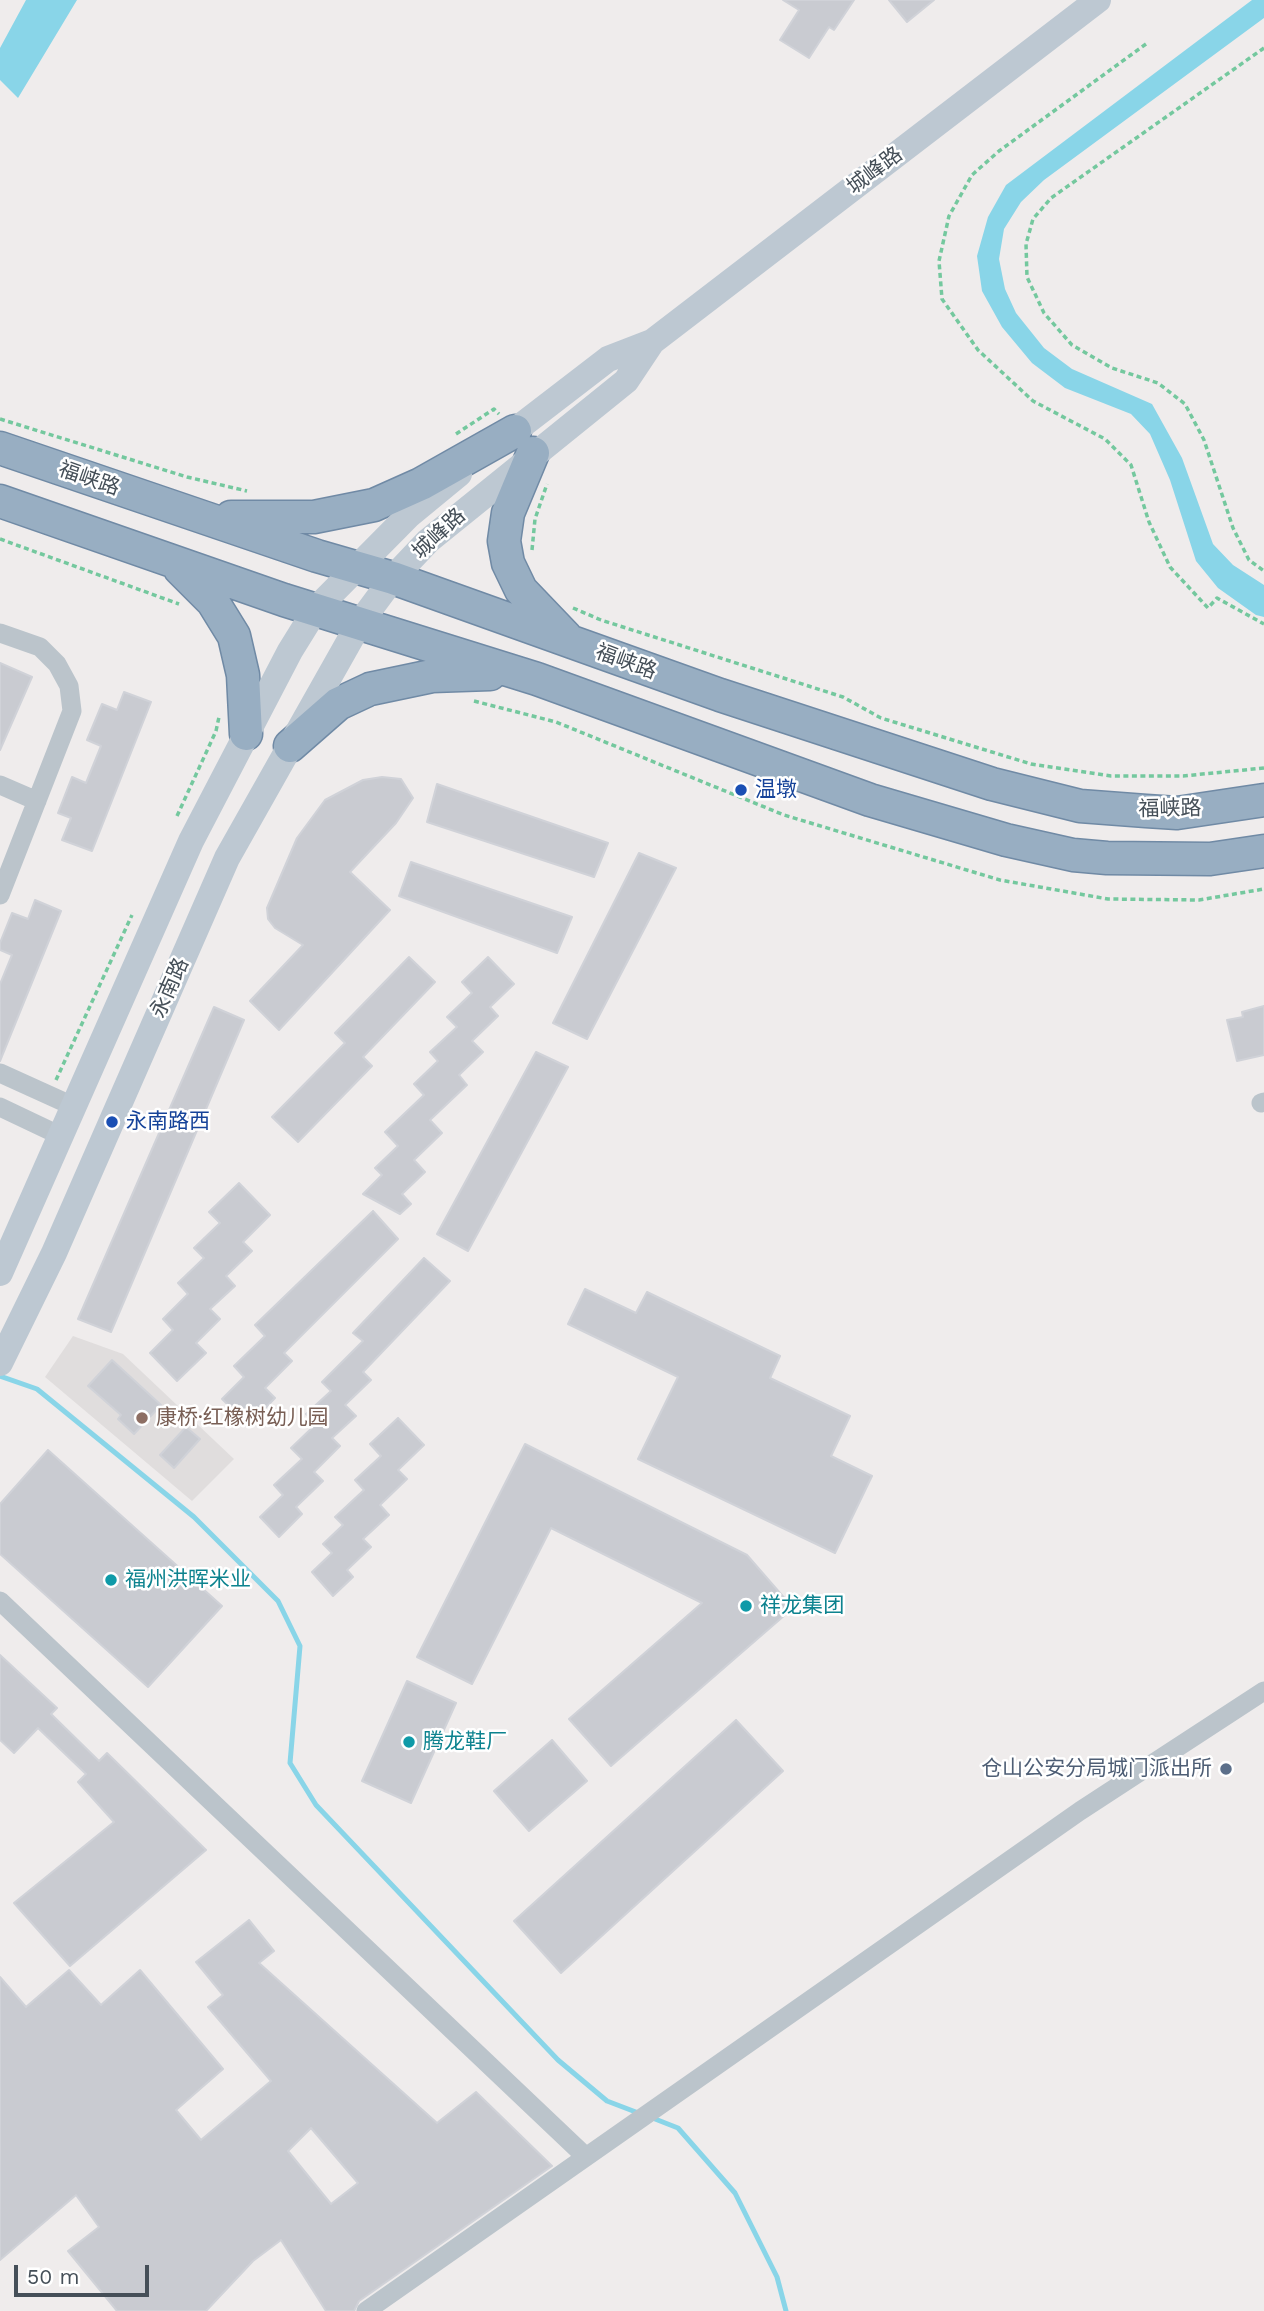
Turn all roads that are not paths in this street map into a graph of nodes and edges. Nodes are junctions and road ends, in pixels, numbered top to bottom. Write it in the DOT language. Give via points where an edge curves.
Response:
graph roads {
  1 [pos="1098,0"];
  2 [pos="524,442"];
  3 [pos="0,448"];
  4 [pos="463,471"];
  5 [pos="483,494"];
  6 [pos="141,497"];
  7 [pos="0,501"];
  8 [pos="193,515"];
  9 [pos="123,543"];
  10 [pos="168,559"];
  11 [pos="355,569"];
  12 [pos="393,578"];
  13 [pos="316,610"];
  14 [pos="359,624"];
  15 [pos="0,633"];
  16 [pos="572,642"];
  17 [pos="611,656"];
  18 [pos="537,679"];
  19 [pos="596,700"];
  20 [pos="246,734"];
  21 [pos="290,746"];
  22 [pos="0,785"];
  23 [pos="1264,800"];
  24 [pos="37,801"];
  25 [pos="1264,850"];
  26 [pos="0,895"];
  27 [pos="0,1073"];
  28 [pos="0,1107"];
  29 [pos="75,1107"];
  30 [pos="61,1136"];
  31 [pos="0,1273"];
  32 [pos="3,1357"];
  33 [pos="0,1601"];
  34 [pos="1264,1692"];
  35 [pos="585,2156"];
  36 [pos="366,2311"];
  1 -- 2 [label="main road, 城峰路" via="652,342 626,381"];
  2 -- 4 [label="main road, 城峰路"];
  2 -- 5 [label="main road, 城峰路"];
  2 -- 8 [label="highway" via="374,505 314,517"];
  2 -- 16 [label="highway" via="504,541 508,563 521,590"];
  3 -- 6 [label="highway, 福峡路"];
  4 -- 5 [label="main road"];
  4 -- 11 [label="main road, 城峰路" via="408,516"];
  5 -- 12 [label="main road, 城峰路"];
  6 -- 8 [label="highway, 福峡路"];
  6 -- 9 [label="highway"];
  7 -- 9 [label="highway"];
  8 -- 11 [label="highway, 福峡路"];
  9 -- 10 [label="highway"];
  10 -- 13 [label="highway"];
  10 -- 20 [label="highway" via="200,586 234,636 243,675"];
  11 -- 12 [label="highway, 福峡路"];
  11 -- 13 [label="main road, 城峰路"];
  12 -- 14 [label="main road, 城峰路"];
  12 -- 16 [label="highway, 福峡路"];
  13 -- 14 [label="highway"];
  13 -- 20 [label="main road, 城峰路"];
  14 -- 18 [label="highway"];
  14 -- 21 [label="main road, 永南路"];
  15 -- 24 [label="street" via="40,646 69,686 72,711"];
  16 -- 17 [label="highway, 福峡路"];
  17 -- 19 [label="highway"];
  17 -- 23 [label="highway, 福峡路" via="992,784 1080,806 1178,813"];
  18 -- 19 [label="highway"];
  18 -- 21 [label="highway" via="475,673 432,676 370,690 338,704"];
  19 -- 25 [label="highway" via="870,800 1039,848 1140,859 1210,859"];
  20 -- 29 [label="main road, 城峰路" via="191,841"];
  21 -- 32 [label="main road, 永南路" via="227,858 54,1253"];
  22 -- 24 [label="street"];
  24 -- 26 [label="street"];
  27 -- 29 [label="street"];
  28 -- 30 [label="street"];
  29 -- 30 [label="main road, 城峰路"];
  30 -- 31 [label="main road, 城峰路"];
  33 -- 35 [label="street"];
  34 -- 35 [label="street" via="1080,1811"];
  35 -- 36 [label="street"];
}
